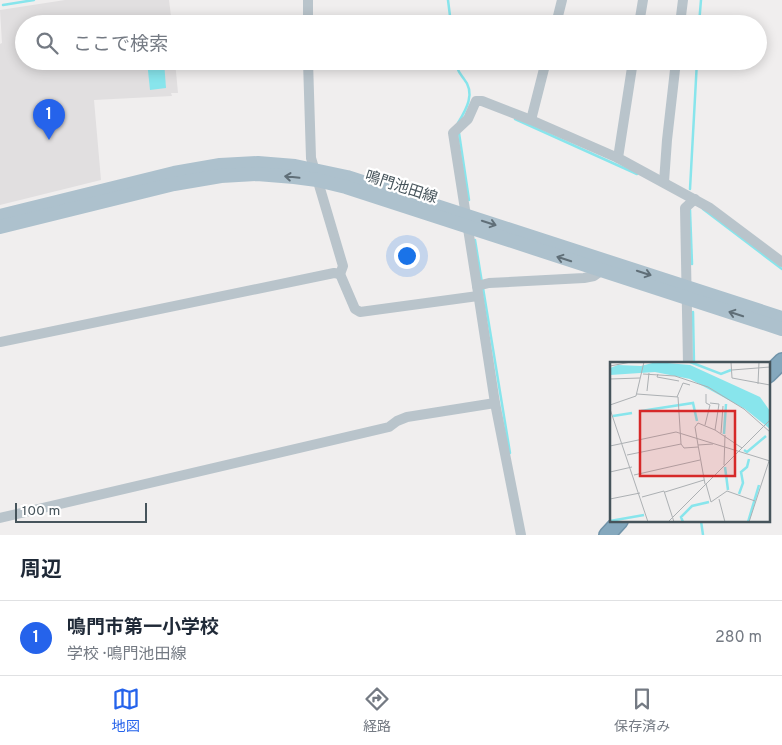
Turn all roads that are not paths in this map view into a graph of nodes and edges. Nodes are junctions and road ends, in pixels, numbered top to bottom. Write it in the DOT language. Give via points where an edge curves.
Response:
graph roads {
  1 [pos="308,0"];
  2 [pos="562,0"];
  3 [pos="643,0"];
  4 [pos="683,0"];
  5 [pos="308,15"];
  6 [pos="558,15"];
  7 [pos="640,15"];
  8 [pos="681,15"];
  9 [pos="308,70"];
  10 [pos="544,70"];
  11 [pos="632,70"];
  12 [pos="675,70"];
  13 [pos="531,120"];
  14 [pos="618,158"];
  15 [pos="315,175"];
  16 [pos="664,182"];
  17 [pos="695,199"];
  18 [pos="0,216"];
  19 [pos="467,221"];
  20 [pos="0,227"];
  21 [pos="782,262"];
  22 [pos="601,271"];
  23 [pos="340,274"];
  24 [pos="481,288"];
  25 [pos="686,293"];
  26 [pos="782,318"];
  27 [pos="782,329"];
  28 [pos="0,342"];
  29 [pos="782,361"];
  30 [pos="688,362"];
  31 [pos="770,373"];
  32 [pos="495,403"];
  33 [pos="0,518"];
  34 [pos="619,522"];
  35 [pos="521,535"];
  36 [pos="607,535"];
  1 -- 5 [label="street"];
  2 -- 6 [label="street"];
  3 -- 7 [label="street"];
  4 -- 8 [label="street"];
  9 -- 15 [label="street" via="311,158"];
  10 -- 13 [label="street"];
  11 -- 14 [label="street"];
  12 -- 16 [label="street"];
  13 -- 14 [label="street"];
  13 -- 19 [label="street" via="476,100 468,119 453,134"];
  14 -- 16 [label="street"];
  15 -- 18 [label="main road, 鳴門池田線" via="295,166 258,163 220,165 174,173"];
  15 -- 19 [label="main road, 鳴門池田線" via="346,187"];
  15 -- 20 [label="main road, 鳴門池田線, one-way" via="221,176 174,184"];
  15 -- 23 [label="street" via="343,266"];
  16 -- 17 [label="street"];
  17 -- 21 [label="street" via="730,221"];
  17 -- 25 [label="street" via="685,208"];
  22 -- 19 [label="main road, 鳴門池田線, one-way"];
  19 -- 24 [label="street"];
  19 -- 25 [label="main road, 鳴門池田線, one-way"];
  22 -- 24 [label="street" via="584,278"];
  22 -- 25 [label="main road, 鳴門池田線"];
  23 -- 24 [label="street" via="355,309 360,312"];
  23 -- 28 [label="street"];
  24 -- 32 [label="street"];
  25 -- 26 [label="main road, 鳴門池田線"];
  27 -- 25 [label="main road, 鳴門池田線, one-way"];
  25 -- 30 [label="street"];
  29 -- 31 [label="highway"];
  32 -- 33 [label="street" via="407,417 389,427"];
  32 -- 35 [label="street"];
  34 -- 36 [label="highway"];
}
